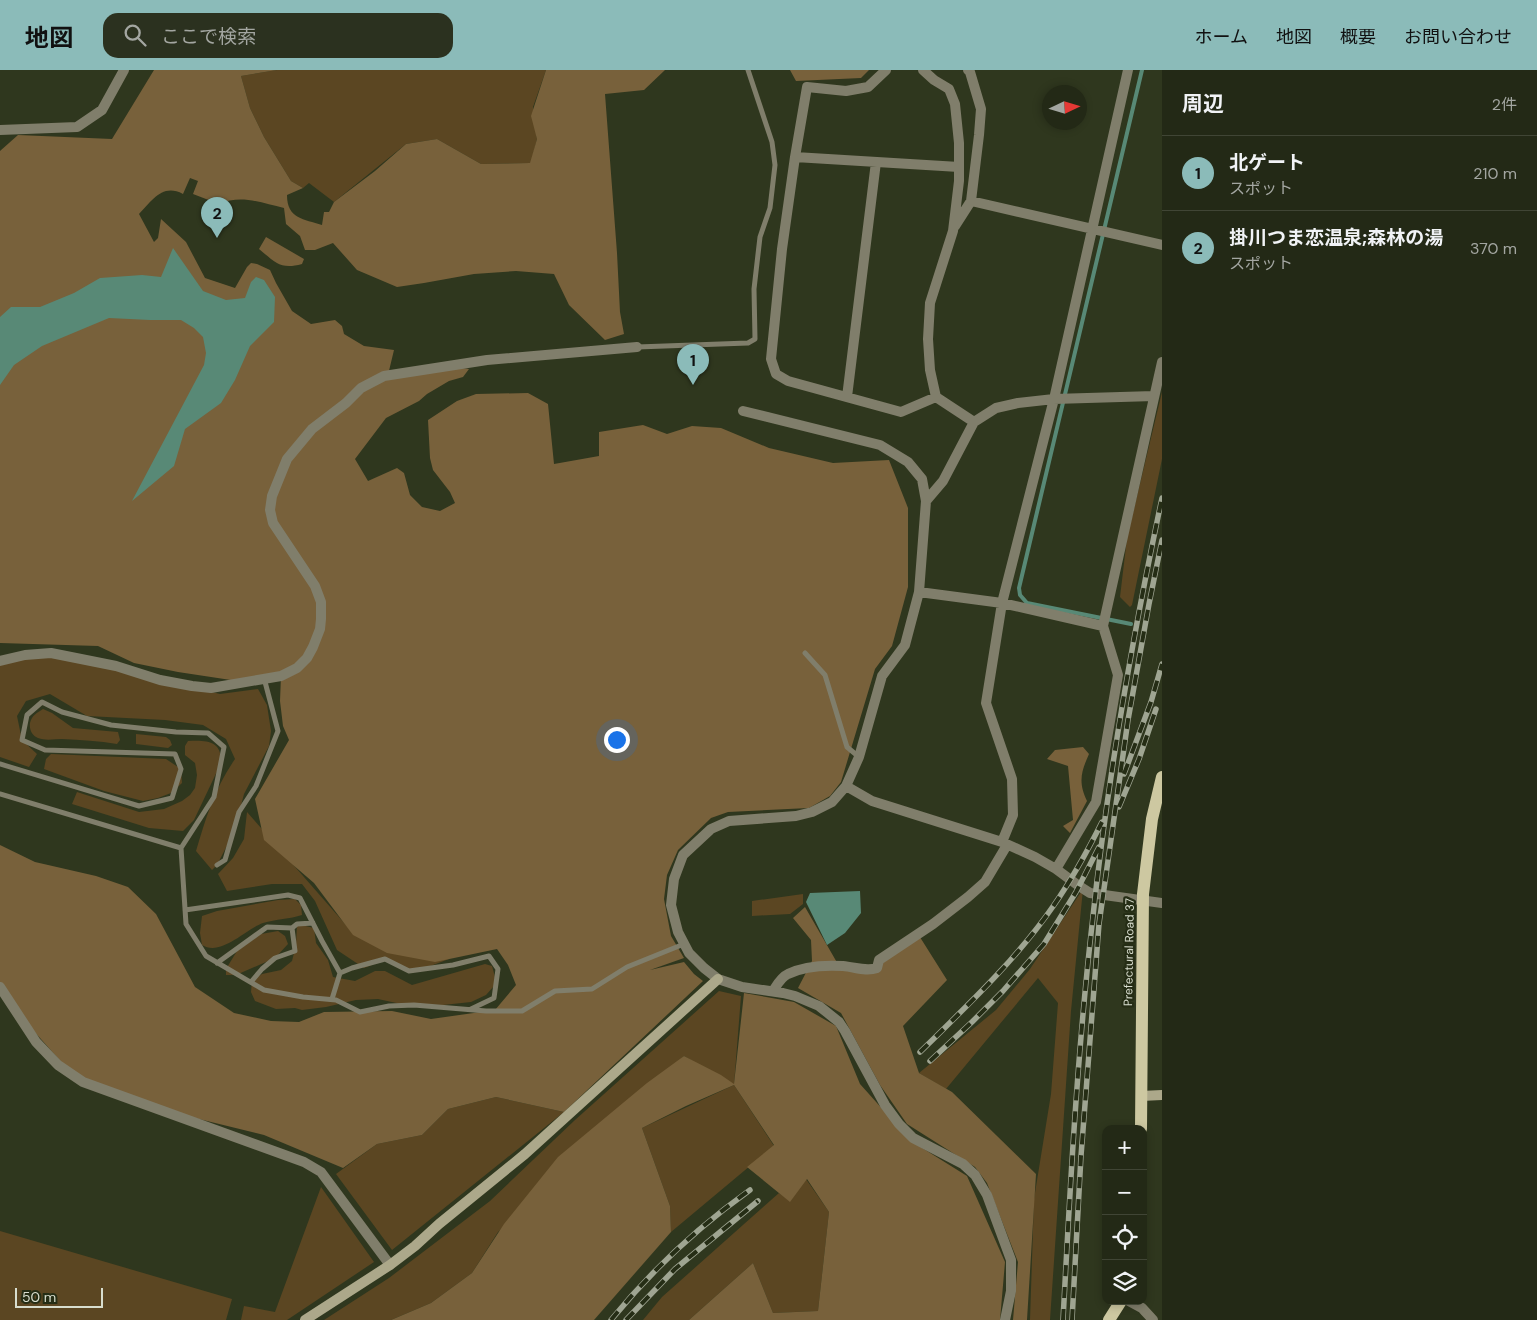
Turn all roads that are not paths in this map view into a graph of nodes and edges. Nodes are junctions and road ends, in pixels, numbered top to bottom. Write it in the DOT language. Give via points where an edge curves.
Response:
graph roads {
  1 [pos="124,70"];
  2 [pos="748,70"];
  3 [pos="886,70"];
  4 [pos="922,70"];
  5 [pos="968,70"];
  6 [pos="1128,70"];
  7 [pos="0,130"];
  8 [pos="795,157"];
  9 [pos="876,162"];
  10 [pos="959,167"];
  11 [pos="971,201"];
  12 [pos="1092,229"];
  13 [pos="953,231"];
  14 [pos="1162,245"];
  15 [pos="636,347"];
  16 [pos="1162,362"];
  17 [pos="936,396"];
  18 [pos="1154,396"];
  19 [pos="847,397"];
  20 [pos="1054,399"];
  21 [pos="743,411"];
  22 [pos="974,422"];
  23 [pos="926,501"];
  24 [pos="919,592"];
  25 [pos="1002,603"];
  26 [pos="1103,626"];
  27 [pos="804,653"];
  28 [pos="0,662"];
  29 [pos="264,678"];
  30 [pos="859,757"];
  31 [pos="0,764"];
  32 [pos="1162,777"];
  33 [pos="846,786"];
  34 [pos="0,794"];
  35 [pos="1005,844"];
  36 [pos="181,848"];
  37 [pos="217,865"];
  38 [pos="1056,869"];
  39 [pos="1143,900"];
  40 [pos="1162,903"];
  41 [pos="185,910"];
  42 [pos="313,922"];
  43 [pos="292,928"];
  44 [pos="684,944"];
  45 [pos="217,963"];
  46 [pos="340,973"];
  47 [pos="718,979"];
  48 [pos="251,982"];
  49 [pos="0,987"];
  50 [pos="773,991"];
  51 [pos="332,1000"];
  52 [pos="470,1009"];
  53 [pos="1162,1095"];
  54 [pos="1141,1096"];
  55 [pos="1141,1125"];
  56 [pos="390,1264"];
  57 [pos="1118,1305"];
  58 [pos="1136,1305"];
  59 [pos="305,1320"];
  60 [pos="1005,1320"];
  61 [pos="1109,1320"];
  62 [pos="1153,1320"];
  1 -- 7 [label="street" via="102,110 77,127"];
  2 -- 15 [label="lane" via="772,142 775,165 770,208 760,237 754,339 748,343"];
  3 -- 8 [label="street" via="868,87 846,91 807,87"];
  4 -- 10 [label="street" via="949,89 955,104"];
  5 -- 11 [label="street" via="981,109"];
  6 -- 12 [label="street"];
  8 -- 9 [label="street"];
  8 -- 19 [label="street" via="771,358 776,374"];
  9 -- 10 [label="street"];
  9 -- 19 [label="street"];
  10 -- 13 [label="street"];
  11 -- 12 [label="street"];
  11 -- 13 [label="street"];
  12 -- 14 [label="street"];
  12 -- 20 [label="street"];
  13 -- 17 [label="street" via="930,303 928,339"];
  15 -- 29 [label="street" via="487,360 384,376 361,388 312,429 287,459 272,496 270,510 273,523 315,586 321,602 320,629 313,647 297,668 281,676"];
  16 -- 18 [label="street"];
  17 -- 19 [label="street" via="901,412"];
  17 -- 22 [label="street"];
  18 -- 20 [label="street"];
  18 -- 26 [label="street"];
  20 -- 22 [label="street" via="996,408"];
  20 -- 25 [label="street"];
  21 -- 23 [label="street" via="880,445 908,462 922,479"];
  22 -- 23 [label="street" via="943,481"];
  23 -- 24 [label="street"];
  24 -- 25 [label="street"];
  24 -- 30 [label="street" via="905,645 882,676"];
  25 -- 26 [label="street"];
  25 -- 35 [label="street" via="986,703 1012,779 1013,815"];
  26 -- 38 [label="street" via="1118,675 1096,802"];
  27 -- 30 [label="lane" via="825,675 847,747"];
  28 -- 29 [label="street" via="25,655 51,653 116,666 160,680 211,688"];
  29 -- 37 [label="lane" via="278,731 256,786 239,812 225,860"];
  30 -- 33 [label="street"];
  31 -- 36 [label="lane" via="139,806 172,798 180,769 175,754 45,750 22,740 27,716 42,702 62,712 111,725 208,734 224,748 214,797"];
  32 -- 39 [label="main road, Prefectural Road 37" via="1152,820"];
  33 -- 35 [label="street" via="872,801"];
  33 -- 44 [label="street" via="832,802 812,812 729,821 699,839 683,855 674,879 671,905"];
  34 -- 36 [label="lane"];
  35 -- 38 [label="street"];
  35 -- 50 [label="street" via="986,882 934,924 879,960 877,968 812,967 788,974"];
  36 -- 41 [label="lane"];
  38 -- 39 [label="street" via="1090,893"];
  39 -- 40 [label="street"];
  39 -- 54 [label="main road, Prefectural Road 37"];
  41 -- 42 [label="lane" via="288,895 300,898"];
  41 -- 45 [label="lane" via="186,924 206,956"];
  42 -- 43 [label="lane" via="296,924"];
  42 -- 46 [label="lane"];
  43 -- 45 [label="lane" via="267,927"];
  43 -- 48 [label="lane" via="295,951 275,958"];
  44 -- 47 [label="street" via="689,953"];
  44 -- 52 [label="lane" via="627,967 592,989 555,991 522,1011"];
  45 -- 48 [label="lane"];
  46 -- 51 [label="lane"];
  46 -- 52 [label="lane" via="385,959 409,971 489,956 498,969 494,998"];
  47 -- 50 [label="street" via="742,987"];
  47 -- 56 [label="street" via="525,1154"];
  48 -- 51 [label="lane" via="264,990"];
  49 -- 56 [label="street" via="36,1042 58,1065 83,1082 304,1162 321,1172"];
  50 -- 60 [label="street" via="819,1006 839,1022 899,1124 913,1138 963,1164 975,1175 987,1196 1011,1260 1011,1290"];
  51 -- 52 [label="lane" via="360,1012 414,1005"];
  53 -- 54 [label="street"];
  54 -- 55 [label="main road, Prefectural Road 37"];
  56 -- 59 [label="street"];
  57 -- 61 [label="main road"];
  58 -- 62 [label="street"];
}
